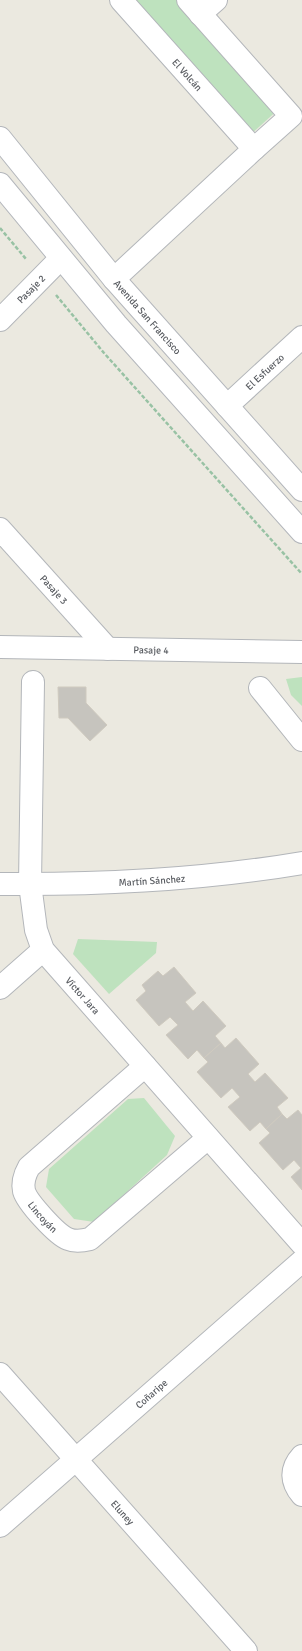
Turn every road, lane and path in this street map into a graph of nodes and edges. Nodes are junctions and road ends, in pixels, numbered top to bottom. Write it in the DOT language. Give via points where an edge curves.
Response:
graph roads {
  1 [pos="121,0"];
  2 [pos="201,5"];
  3 [pos="0,138"];
  4 [pos="254,149"];
  5 [pos="0,184"];
  6 [pos="0,228"];
  7 [pos="61,258"];
  8 [pos="41,277"];
  9 [pos="114,279"];
  10 [pos="0,320"];
  11 [pos="302,337"];
  12 [pos="227,406"];
  13 [pos="302,490"];
  14 [pos="0,530"];
  15 [pos="302,532"];
  16 [pos="302,574"];
  17 [pos="0,647"];
  18 [pos="108,649"];
  19 [pos="302,652"];
  20 [pos="33,682"];
  21 [pos="260,688"];
  22 [pos="302,740"];
  23 [pos="302,863"];
  24 [pos="0,884"];
  25 [pos="30,884"];
  26 [pos="43,950"];
  27 [pos="0,988"];
  28 [pos="145,1066"];
  29 [pos="208,1138"];
  30 [pos="302,1244"];
  31 [pos="302,1261"];
  32 [pos="0,1374"];
  33 [pos="302,1456"];
  34 [pos="76,1460"];
  35 [pos="302,1495"];
  36 [pos="0,1526"];
  37 [pos="246,1651"];
  1 -- 4 [label="street, El Volcán"];
  2 -- 4 [label="street" via="292,116"];
  3 -- 9 [label="street, Avenida San Francisco"];
  4 -- 9 [label="street"];
  5 -- 7 [label="street"];
  6 -- 8 [label="path"];
  7 -- 8 [label="street, Pasaje 2"];
  7 -- 15 [label="street" via="116,324"];
  8 -- 10 [label="street, Pasaje 2"];
  8 -- 16 [label="path" via="104,353"];
  9 -- 12 [label="street, Avenida San Francisco"];
  11 -- 12 [label="street, El Esfuerzo"];
  12 -- 13 [label="street, Avenida San Francisco"];
  14 -- 18 [label="street, Pasaje 3"];
  17 -- 18 [label="street, Pasaje 4"];
  18 -- 19 [label="street, Pasaje 4"];
  20 -- 25 [label="street, Víctor Jara"];
  21 -- 22 [label="street"];
  23 -- 25 [label="street, Martín Sánchez" via="176,878"];
  24 -- 25 [label="street, Martín Sánchez"];
  25 -- 26 [label="street, Víctor Jara" via="36,930"];
  26 -- 27 [label="street"];
  26 -- 28 [label="street, Víctor Jara"];
  28 -- 29 [label="street, Víctor Jara"];
  28 -- 29 [label="street, Lincoyán" via="30,1167 23,1183 31,1202 60,1235 76,1241 90,1239"];
  29 -- 30 [label="street, Víctor Jara"];
  31 -- 34 [label="street, Coñaripe"];
  32 -- 34 [label="street, Eluney"];
  33 -- 35 [label="street" via="293,1475"];
  34 -- 36 [label="street, Coñaripe"];
  34 -- 37 [label="street, Eluney"];
}
